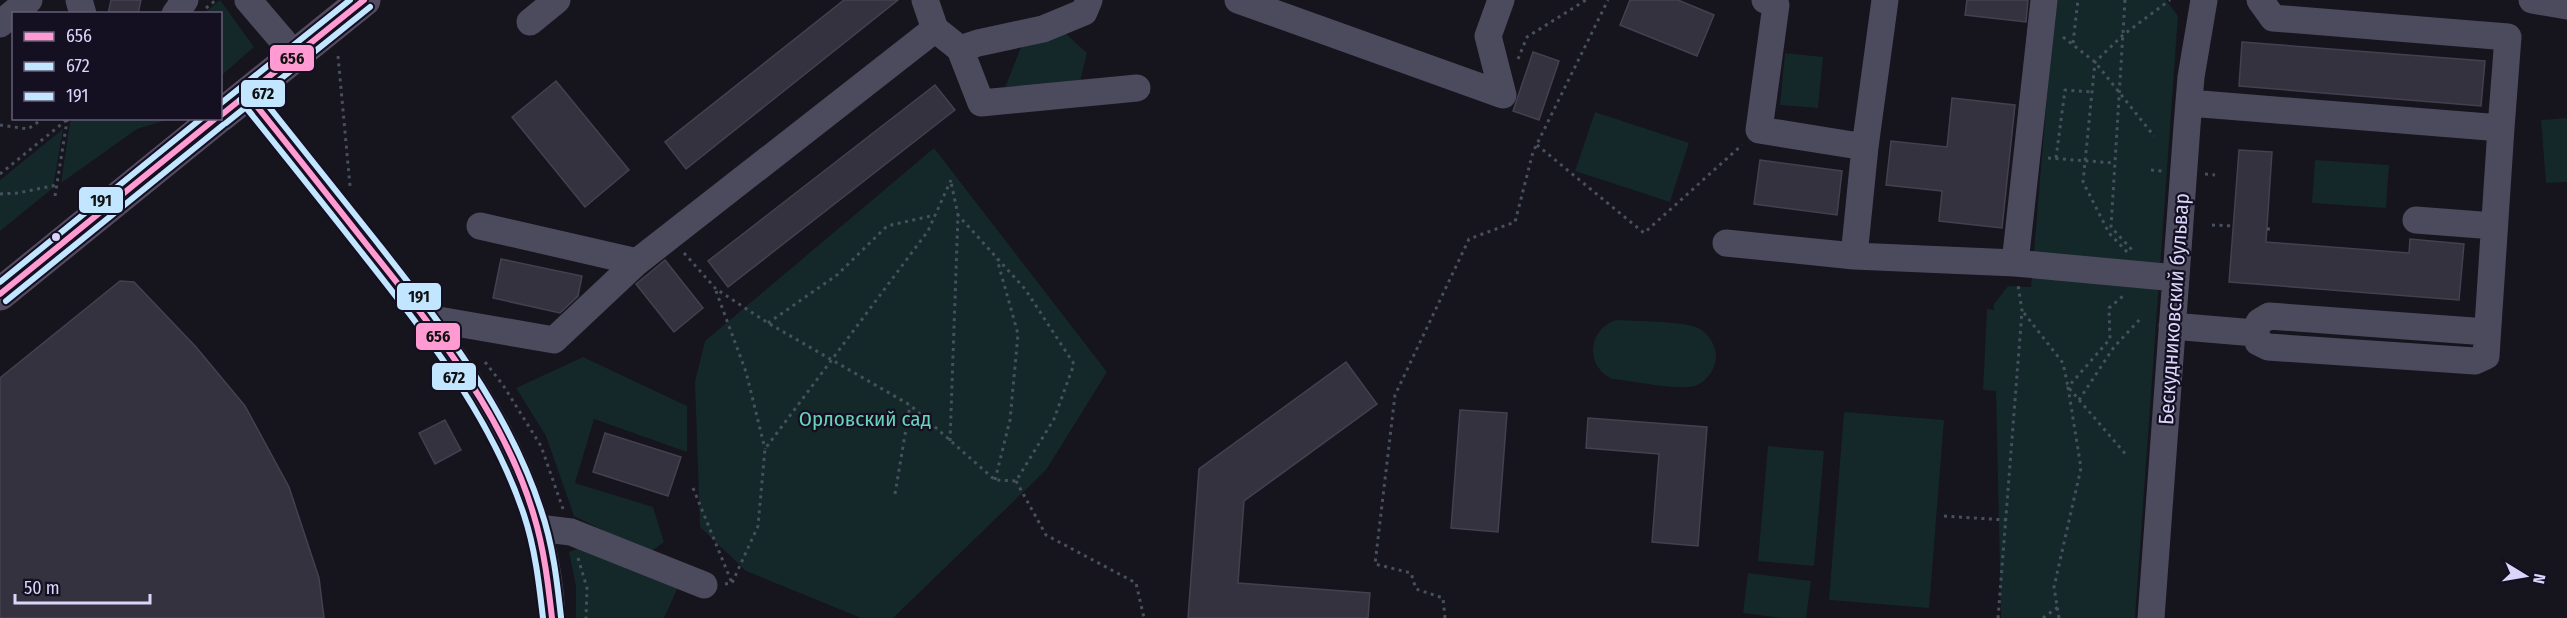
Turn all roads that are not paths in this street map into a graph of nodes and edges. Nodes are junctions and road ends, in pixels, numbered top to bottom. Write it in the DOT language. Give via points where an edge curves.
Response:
graph roads {
  1 [pos="29,0"];
  2 [pos="248,0"];
  3 [pos="364,0"];
  4 [pos="556,0"];
  5 [pos="925,0"];
  6 [pos="1089,0"];
  7 [pos="1238,0"];
  8 [pos="1501,0"];
  9 [pos="1765,0"];
  10 [pos="1885,0"];
  11 [pos="2204,0"];
  12 [pos="2260,0"];
  13 [pos="2532,0"];
  14 [pos="2567,6"];
  15 [pos="2043,11"];
  16 [pos="14,12"];
  17 [pos="12,14"];
  18 [pos="530,22"];
  19 [pos="0,24"];
  20 [pos="935,29"];
  21 [pos="960,49"];
  22 [pos="296,56"];
  23 [pos="1137,88"];
  24 [pos="247,94"];
  25 [pos="2189,103"];
  26 [pos="222,115"];
  27 [pos="215,120"];
  28 [pos="2500,128"];
  29 [pos="1865,147"];
  30 [pos="2416,220"];
  31 [pos="480,226"];
  32 [pos="2494,226"];
  33 [pos="1726,243"];
  34 [pos="1854,256"];
  35 [pos="637,262"];
  36 [pos="2015,263"];
  37 [pos="2176,278"];
  38 [pos="0,294"];
  39 [pos="427,318"];
  40 [pos="2172,326"];
  41 [pos="538,528"];
  42 [pos="704,585"];
  43 [pos="552,618"];
  44 [pos="2151,618"];
  1 -- 16 [label="street"];
  2 -- 22 [label="street"];
  3 -- 22 [label="main road"];
  4 -- 18 [label="street"];
  5 -- 20 [label="street"];
  6 -- 21 [label="street" via="1084,12 1043,29"];
  7 -- 8 [label="street" via="1503,95 1488,36"];
  9 -- 29 [label="street" via="1776,5 1759,130"];
  10 -- 29 [label="street"];
  11 -- 25 [label="street, Бескудниковский бульвар"];
  12 -- 28 [label="street" via="2272,18 2508,37"];
  13 -- 14 [label="street"];
  15 -- 36 [label="street"];
  17 -- 19 [label="street"];
  20 -- 21 [label="street"];
  20 -- 35 [label="street"];
  21 -- 23 [label="street" via="981,103"];
  22 -- 24 [label="main road"];
  24 -- 26 [label="main road"];
  24 -- 39 [label="street"];
  25 -- 28 [label="street"];
  25 -- 37 [label="street, Бескудниковский бульвар"];
  27 -- 38 [label="main road"];
  28 -- 32 [label="street" via="2487,176"];
  29 -- 34 [label="street"];
  30 -- 32 [label="street"];
  31 -- 35 [label="street"];
  32 -- 40 [label="street" via="2487,332 2269,316 2259,322 2255,333"];
  33 -- 34 [label="street"];
  34 -- 36 [label="street"];
  35 -- 39 [label="street" via="554,340"];
  36 -- 37 [label="street" via="2138,263"];
  37 -- 40 [label="street, Бескудниковский бульвар"];
  39 -- 41 [label="street" via="503,438"];
  40 -- 44 [label="street, Бескудниковский бульвар"];
  41 -- 42 [label="street" via="571,532"];
  41 -- 43 [label="street"];
}
